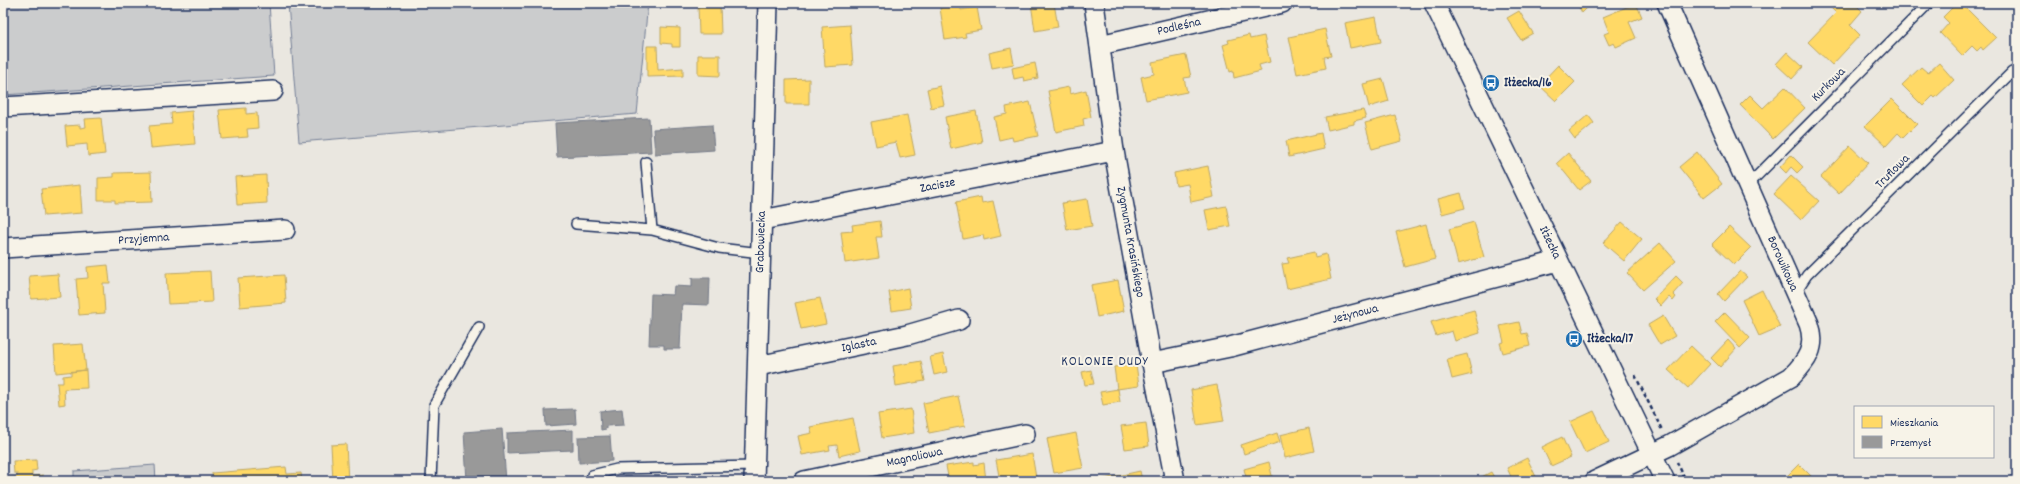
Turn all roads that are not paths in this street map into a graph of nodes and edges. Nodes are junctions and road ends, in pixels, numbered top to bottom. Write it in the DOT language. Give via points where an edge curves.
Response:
graph roads {
  1 [pos="768,3"];
  2 [pos="1094,3"];
  3 [pos="1282,3"];
  4 [pos="1434,3"];
  5 [pos="1667,3"];
  6 [pos="1929,3"];
  7 [pos="1100,45"];
  8 [pos="2012,72"];
  9 [pos="273,91"];
  10 [pos="3,107"];
  11 [pos="1114,151"];
  12 [pos="646,162"];
  13 [pos="1748,185"];
  14 [pos="762,220"];
  15 [pos="576,224"];
  16 [pos="285,230"];
  17 [pos="652,230"];
  18 [pos="3,248"];
  19 [pos="761,253"];
  20 [pos="1558,261"];
  21 [pos="1795,293"];
  22 [pos="959,320"];
  23 [pos="479,327"];
  24 [pos="1152,363"];
  25 [pos="758,366"];
  26 [pos="1025,434"];
  27 [pos="1652,454"];
  28 [pos="755,473"];
  29 [pos="431,481"];
  30 [pos="590,481"];
  31 [pos="804,481"];
  32 [pos="1175,481"];
  33 [pos="1595,481"];
  34 [pos="1665,481"];
  1 -- 14 [label="street, Grabowiecka"];
  2 -- 7 [label="street, Zygmunta Krasińskiego"];
  3 -- 7 [label="street, Podleśna"];
  4 -- 20 [label="street, Iłżecka"];
  5 -- 13 [label="street, Borowikowa"];
  6 -- 13 [label="lane, Kurkowa"];
  7 -- 11 [label="street, Zygmunta Krasińskiego"];
  8 -- 21 [label="lane, Truflowa" via="1807,275"];
  9 -- 10 [label="street"];
  11 -- 14 [label="street, Zacisze"];
  11 -- 24 [label="street, Zygmunta Krasińskiego"];
  12 -- 17 [label="lane"];
  13 -- 21 [label="street, Borowikowa"];
  14 -- 19 [label="street, Grabowiecka"];
  15 -- 17 [label="lane"];
  16 -- 18 [label="street, Przyjemna"];
  17 -- 19 [label="lane" via="719,248"];
  19 -- 25 [label="street, Grabowiecka"];
  20 -- 24 [label="street, Jeżynowa" via="1230,347"];
  20 -- 27 [label="street, Iłżecka"];
  21 -- 27 [label="street, Borowikowa" via="1812,333 1809,355 1802,366 1791,377"];
  22 -- 25 [label="street, Iglasta" via="907,335"];
  23 -- 29 [label="lane" via="434,405"];
  24 -- 32 [label="street, Zygmunta Krasińskiego"];
  25 -- 28 [label="street, Grabowiecka"];
  26 -- 31 [label="street, Magnoliowa"];
  27 -- 33 [label="street, Borowikowa"];
  27 -- 34 [label="street, Iłżecka"];
  28 -- 30 [label="lane" via="617,470 592,475"];
}
